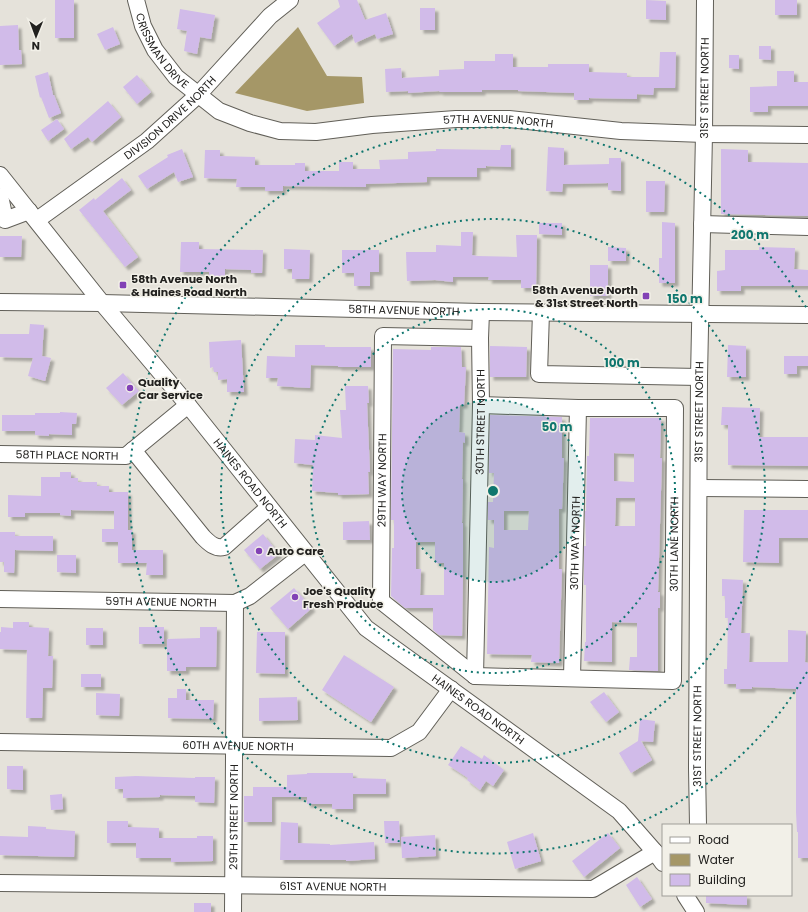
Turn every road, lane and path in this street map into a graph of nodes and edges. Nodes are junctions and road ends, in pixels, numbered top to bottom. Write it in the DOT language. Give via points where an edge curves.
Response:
graph roads {
  1 [pos="136,0"];
  2 [pos="705,0"];
  3 [pos="285,3"];
  4 [pos="198,95"];
  5 [pos="704,134"];
  6 [pos="808,135"];
  7 [pos="0,174"];
  8 [pos="4,192"];
  9 [pos="33,216"];
  10 [pos="702,224"];
  11 [pos="808,226"];
  12 [pos="0,302"];
  13 [pos="102,303"];
  14 [pos="481,312"];
  15 [pos="541,312"];
  16 [pos="700,313"];
  17 [pos="808,315"];
  18 [pos="480,338"];
  19 [pos="699,377"];
  20 [pos="481,404"];
  21 [pos="188,405"];
  22 [pos="578,408"];
  23 [pos="133,450"];
  24 [pos="0,454"];
  25 [pos="699,488"];
  26 [pos="807,489"];
  27 [pos="269,507"];
  28 [pos="306,553"];
  29 [pos="0,599"];
  30 [pos="235,603"];
  31 [pos="475,676"];
  32 [pos="572,678"];
  33 [pos="451,689"];
  34 [pos="0,742"];
  35 [pos="235,746"];
  36 [pos="698,824"];
  37 [pos="659,857"];
  38 [pos="0,884"];
  39 [pos="234,886"];
  40 [pos="686,896"];
  41 [pos="699,896"];
  42 [pos="233,912"];
  43 [pos="696,912"];
  44 [pos="700,912"];
  1 -- 4 [label="street, CRISSMAN DRIVE" via="143,26 155,50 176,77"];
  2 -- 5 [label="street, 31ST STREET NORTH"];
  3 -- 4 [label="street, DIVISION DRIVE NORTH"];
  4 -- 5 [label="street, 57TH AVENUE NORTH" via="219,111 250,124 280,131 316,132 456,119 502,119 621,131"];
  4 -- 9 [label="street, DIVISION DRIVE NORTH" via="147,141"];
  5 -- 6 [label="street, 57TH AVENUE NORTH"];
  5 -- 10 [label="street, 31ST STREET NORTH"];
  7 -- 8 [label="street, HAINES ROAD NORTH"];
  8 -- 9 [label="street, HAINES ROAD NORTH"];
  8 -- 9 [label="street, DIVISION DRIVE NORTH" via="5,220"];
  9 -- 13 [label="street, HAINES ROAD NORTH"];
  10 -- 11 [label="street"];
  10 -- 16 [label="street, 31ST STREET NORTH"];
  12 -- 13 [label="street, 58TH AVENUE NORTH"];
  13 -- 14 [label="street, 58TH AVENUE NORTH"];
  13 -- 21 [label="street, HAINES ROAD NORTH"];
  14 -- 15 [label="street, 58TH AVENUE NORTH"];
  14 -- 18 [label="street, 30TH STREET NORTH"];
  15 -- 16 [label="street, 58TH AVENUE NORTH"];
  15 -- 19 [label="street" via="540,374"];
  16 -- 17 [label="street, 58TH AVENUE NORTH"];
  16 -- 19 [label="street, 31ST STREET NORTH"];
  18 -- 20 [label="street, 30TH STREET NORTH"];
  18 -- 31 [label="street, 29TH WAY NORTH" via="383,336 381,601"];
  19 -- 25 [label="street, 31ST STREET NORTH"];
  20 -- 22 [label="street"];
  20 -- 31 [label="street, 30TH STREET NORTH"];
  21 -- 23 [label="street, 58TH PLACE NORTH"];
  21 -- 27 [label="street, HAINES ROAD NORTH"];
  22 -- 32 [label="street, 30TH WAY NORTH"];
  22 -- 32 [label="street, 30TH LANE NORTH" via="675,408 673,681"];
  23 -- 24 [label="street, 58TH PLACE NORTH" via="126,456"];
  23 -- 27 [label="street" via="213,546 224,547"];
  25 -- 26 [label="street"];
  25 -- 36 [label="street, 31ST STREET NORTH"];
  27 -- 28 [label="street, HAINES ROAD NORTH"];
  28 -- 30 [label="street, 59TH AVENUE NORTH" via="250,596"];
  28 -- 33 [label="street, HAINES ROAD NORTH" via="366,628"];
  29 -- 30 [label="street, 59TH AVENUE NORTH"];
  30 -- 35 [label="street, 29TH STREET NORTH"];
  31 -- 32 [label="street"];
  33 -- 35 [label="street, 60TH AVENUE NORTH" via="419,732 391,748"];
  33 -- 37 [label="street, HAINES ROAD NORTH" via="619,811"];
  34 -- 35 [label="street, 60TH AVENUE NORTH"];
  35 -- 39 [label="street, 29TH STREET NORTH"];
  37 -- 39 [label="street, 61ST AVENUE NORTH" via="593,890"];
  38 -- 39 [label="street, 61ST AVENUE NORTH"];
  39 -- 42 [label="street, 29TH STREET NORTH"];
  40 -- 43 [label="street"];
  41 -- 44 [label="street"];
}
